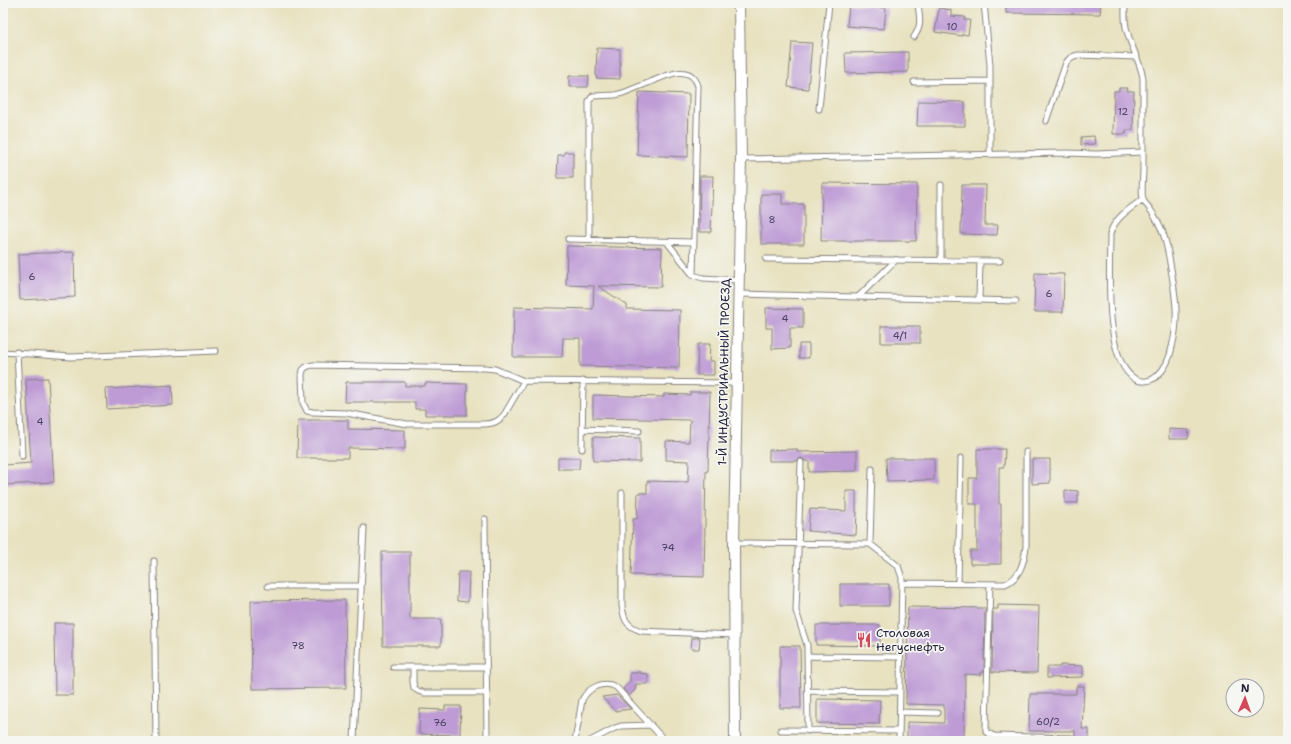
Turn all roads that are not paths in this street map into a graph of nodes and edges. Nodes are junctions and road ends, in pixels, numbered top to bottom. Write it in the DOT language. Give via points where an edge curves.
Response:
graph roads {
  1 [pos="739,3"];
  2 [pos="829,3"];
  3 [pos="918,3"];
  4 [pos="984,3"];
  5 [pos="1125,3"];
  6 [pos="914,37"];
  7 [pos="1137,57"];
  8 [pos="990,81"];
  9 [pos="914,82"];
  10 [pos="819,109"];
  11 [pos="1046,122"];
  12 [pos="1143,152"];
  13 [pos="990,155"];
  14 [pos="741,159"];
  15 [pos="941,185"];
  16 [pos="1143,199"];
  17 [pos="568,239"];
  18 [pos="589,239"];
  19 [pos="667,242"];
  20 [pos="694,242"];
  21 [pos="766,259"];
  22 [pos="896,260"];
  23 [pos="941,260"];
  24 [pos="980,261"];
  25 [pos="1000,261"];
  26 [pos="693,275"];
  27 [pos="739,280"];
  28 [pos="739,294"];
  29 [pos="858,297"];
  30 [pos="979,300"];
  31 [pos="1016,301"];
  32 [pos="216,351"];
  33 [pos="3,352"];
  34 [pos="17,352"];
  35 [pos="524,381"];
  36 [pos="582,381"];
  37 [pos="736,383"];
  38 [pos="582,429"];
  39 [pos="639,430"];
  40 [pos="582,449"];
  41 [pos="1026,452"];
  42 [pos="22,456"];
  43 [pos="960,458"];
  44 [pos="801,462"];
  45 [pos="872,469"];
  46 [pos="622,493"];
  47 [pos="485,519"];
  48 [pos="364,528"];
  49 [pos="734,543"];
  50 [pos="798,544"];
  51 [pos="870,544"];
  52 [pos="154,561"];
  53 [pos="902,583"];
  54 [pos="958,584"];
  55 [pos="990,584"];
  56 [pos="268,586"];
  57 [pos="361,586"];
  58 [pos="734,635"];
  59 [pos="808,656"];
  60 [pos="900,657"];
  61 [pos="393,667"];
  62 [pos="413,667"];
  63 [pos="486,667"];
  64 [pos="808,691"];
  65 [pos="900,692"];
  66 [pos="486,693"];
  67 [pos="900,712"];
  68 [pos="938,713"];
  69 [pos="651,725"];
  70 [pos="781,730"];
  71 [pos="808,730"];
  72 [pos="899,731"];
  73 [pos="1071,738"];
  74 [pos="156,741"];
  75 [pos="354,741"];
  76 [pos="487,741"];
  77 [pos="575,741"];
  78 [pos="590,741"];
  79 [pos="665,741"];
  80 [pos="735,741"];
  81 [pos="899,741"];
  1 -- 14 [label="street, 1-Й ИНДУСТРИАЛЬНЫЙ ПРОЕЗД"];
  2 -- 10 [label="lane"];
  3 -- 6 [label="lane" via="920,26"];
  4 -- 8 [label="lane"];
  5 -- 7 [label="lane" via="1125,25"];
  7 -- 11 [label="lane" via="1073,56 1066,63"];
  7 -- 12 [label="lane" via="1143,78"];
  8 -- 9 [label="lane"];
  8 -- 13 [label="lane"];
  12 -- 13 [label="lane"];
  12 -- 16 [label="lane"];
  13 -- 14 [label="lane"];
  14 -- 27 [label="street, 1-Й ИНДУСТРИАЛЬНЫЙ ПРОЕЗД"];
  15 -- 23 [label="lane"];
  16 -- 16 [label="lane" via="1164,236 1177,319 1170,358 1163,371 1154,379 1145,381 1137,380 1124,368 1114,338 1110,293 1112,226 1118,218"];
  17 -- 18 [label="lane"];
  18 -- 19 [label="lane"];
  18 -- 20 [label="lane" via="588,101 593,96 615,95 680,72 692,75 698,86"];
  19 -- 20 [label="lane"];
  19 -- 26 [label="lane"];
  20 -- 26 [label="lane"];
  21 -- 22 [label="lane"];
  22 -- 23 [label="lane"];
  22 -- 29 [label="lane"];
  23 -- 24 [label="lane"];
  24 -- 25 [label="lane"];
  24 -- 30 [label="lane"];
  26 -- 27 [label="lane"];
  27 -- 28 [label="street, 1-Й ИНДУСТРИАЛЬНЫЙ ПРОЕЗД"];
  28 -- 29 [label="lane"];
  28 -- 37 [label="street, 1-Й ИНДУСТРИАЛЬНЫЙ ПРОЕЗД"];
  29 -- 30 [label="lane"];
  30 -- 31 [label="lane"];
  32 -- 34 [label="lane" via="71,356"];
  33 -- 34 [label="lane"];
  34 -- 42 [label="lane"];
  35 -- 35 [label="lane" via="500,420 486,424 407,424 346,413 313,412 307,410 302,403 303,370 312,365 485,368 495,369"];
  35 -- 36 [label="lane"];
  36 -- 37 [label="lane"];
  36 -- 38 [label="lane"];
  37 -- 49 [label="street, 1-Й ИНДУСТРИАЛЬНЫЙ ПРОЕЗД"];
  38 -- 39 [label="lane"];
  38 -- 40 [label="lane"];
  41 -- 55 [label="lane" via="1024,557 1017,577 1012,581 1005,584"];
  43 -- 54 [label="lane"];
  44 -- 50 [label="lane"];
  45 -- 51 [label="lane"];
  46 -- 58 [label="lane" via="622,606 627,622 632,628 641,631"];
  47 -- 63 [label="lane"];
  48 -- 57 [label="lane"];
  49 -- 50 [label="lane"];
  49 -- 58 [label="street, 1-Й ИНДУСТРИАЛЬНЫЙ ПРОЕЗД"];
  50 -- 51 [label="lane"];
  50 -- 59 [label="lane" via="796,611 806,640"];
  51 -- 53 [label="lane" via="898,566"];
  52 -- 74 [label="lane"];
  53 -- 54 [label="lane"];
  53 -- 60 [label="lane"];
  54 -- 55 [label="lane"];
  55 -- 73 [label="lane" via="986,732 994,736"];
  56 -- 57 [label="lane"];
  57 -- 75 [label="lane"];
  58 -- 80 [label="street, 1-Й ИНДУСТРИАЛЬНЫЙ ПРОЕЗД"];
  59 -- 60 [label="lane"];
  59 -- 64 [label="lane"];
  60 -- 65 [label="lane"];
  61 -- 62 [label="lane"];
  62 -- 63 [label="lane"];
  62 -- 66 [label="lane" via="414,688 418,691"];
  63 -- 66 [label="lane"];
  64 -- 65 [label="lane"];
  64 -- 71 [label="lane"];
  65 -- 67 [label="lane"];
  66 -- 76 [label="lane"];
  67 -- 68 [label="lane"];
  67 -- 72 [label="lane"];
  69 -- 77 [label="lane" via="616,687 610,684 600,685 589,691 582,700"];
  69 -- 78 [label="lane" via="621,726"];
  69 -- 79 [label="lane"];
  70 -- 71 [label="lane"];
  71 -- 72 [label="lane"];
  72 -- 81 [label="lane"];
}
